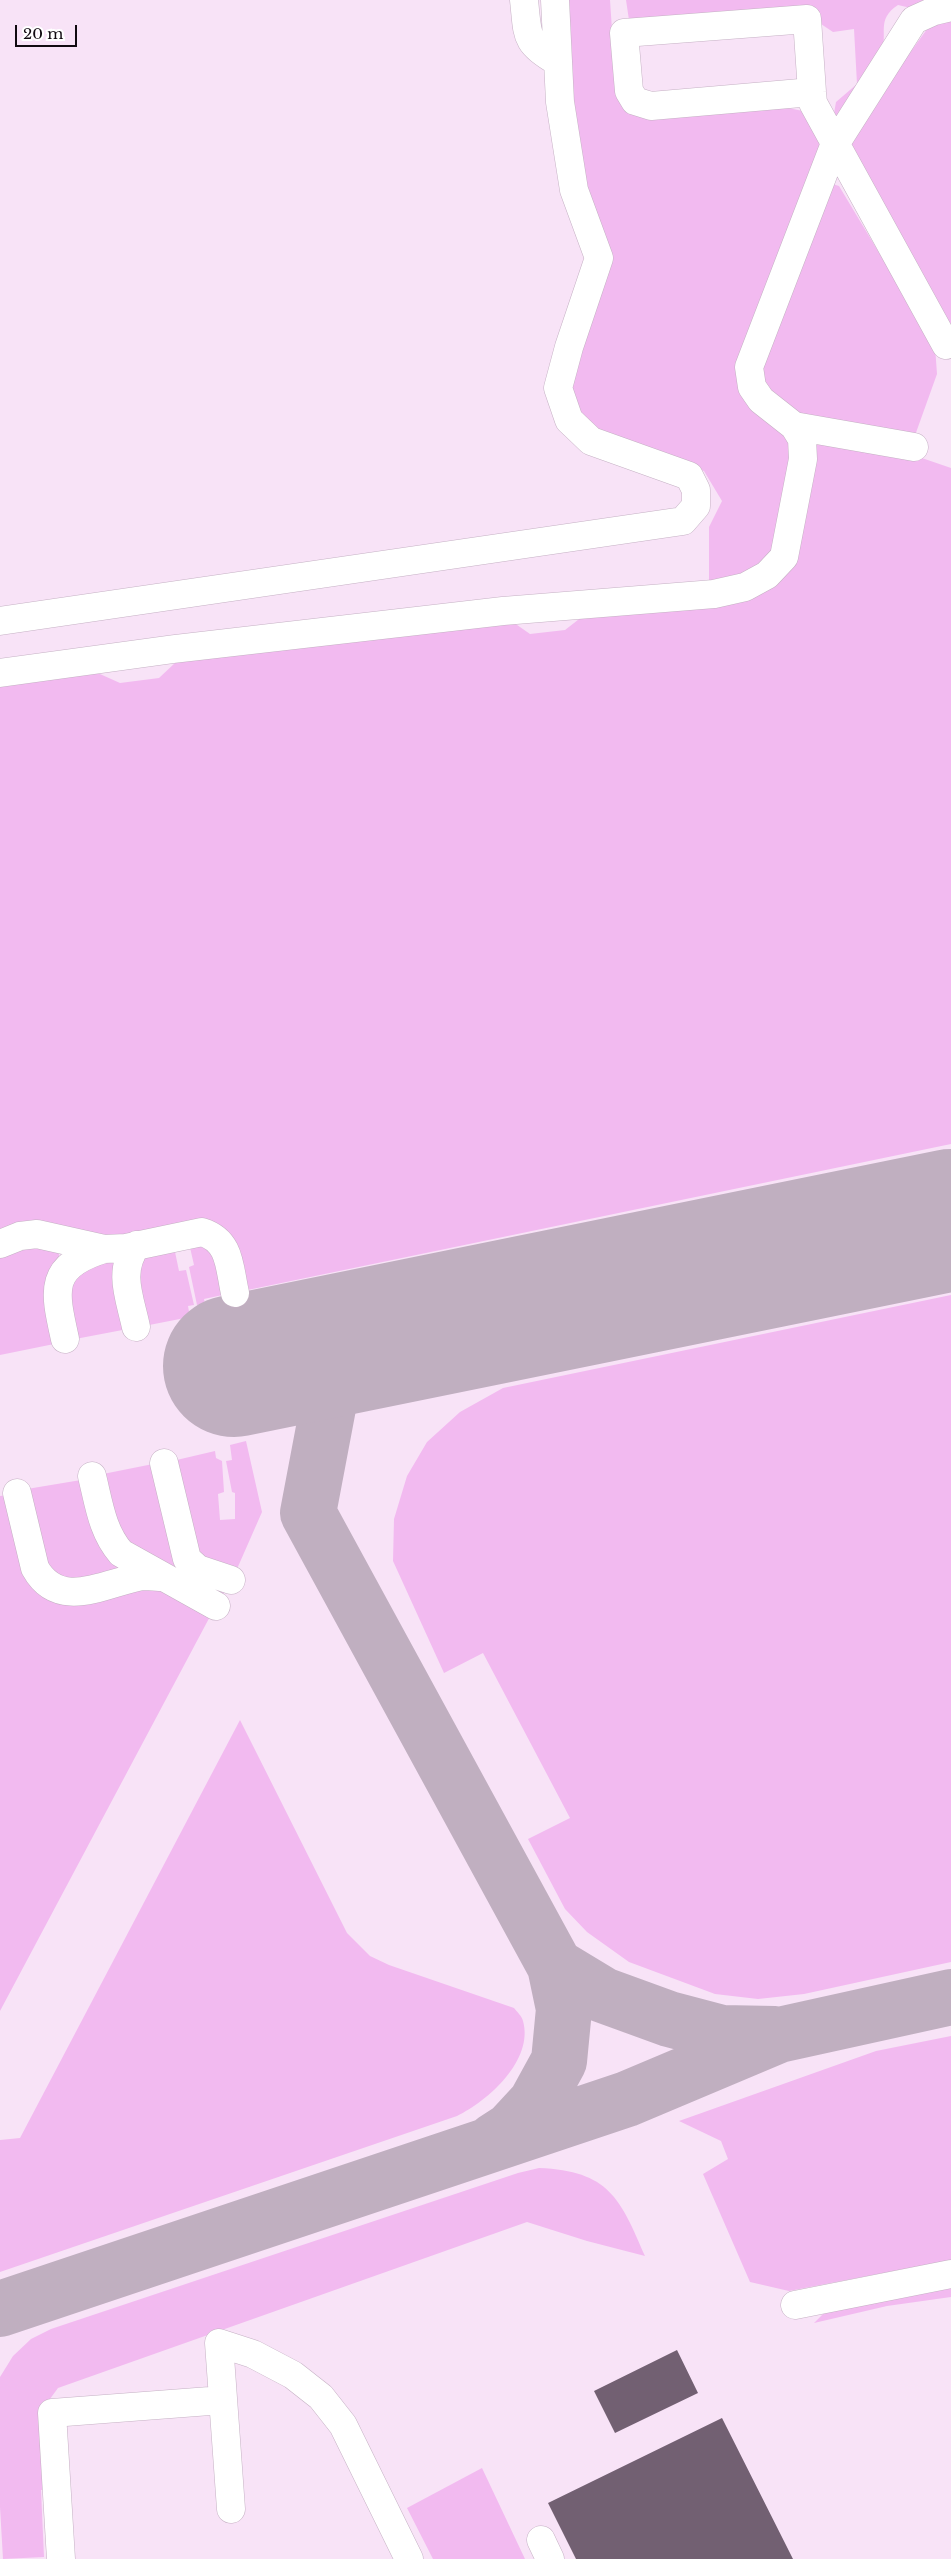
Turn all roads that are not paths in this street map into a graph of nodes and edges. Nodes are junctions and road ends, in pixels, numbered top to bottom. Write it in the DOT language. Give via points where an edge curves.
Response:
graph roads {
  1 [pos="524,0"];
  2 [pos="555,0"];
  3 [pos="951,7"];
  4 [pos="558,62"];
  5 [pos="812,92"];
  6 [pos="834,146"];
  7 [pos="946,345"];
  8 [pos="794,426"];
  9 [pos="914,447"];
  10 [pos="0,621"];
  11 [pos="0,673"];
  12 [pos="0,1244"];
  13 [pos="136,1245"];
  14 [pos="104,1248"];
  15 [pos="235,1293"];
  16 [pos="136,1327"];
  17 [pos="64,1340"];
  18 [pos="164,1463"];
  19 [pos="92,1476"];
  20 [pos="17,1493"];
  21 [pos="164,1577"];
  22 [pos="231,1580"];
  23 [pos="216,1606"];
  24 [pos="951,2274"];
  25 [pos="794,2305"];
  26 [pos="223,2400"];
  27 [pos="231,2509"];
  28 [pos="61,2559"];
  29 [pos="409,2559"];
  1 -- 4 [label="lane" via="528,39 540,52"];
  2 -- 4 [label="lane"];
  3 -- 6 [label="lane" via="914,20"];
  4 -- 10 [label="lane" via="560,102 574,190 599,258 558,388 569,420 590,442 689,476 696,490 696,506 683,521"];
  5 -- 5 [label="lane" via="807,19 624,33 630,91 635,101 651,106"];
  5 -- 6 [label="lane" via="813,103"];
  6 -- 7 [label="lane"];
  6 -- 8 [label="lane" via="749,367 752,387 761,400"];
  8 -- 9 [label="lane"];
  8 -- 11 [label="lane" via="802,439 803,459 784,557 767,575 745,587 714,594 503,611 174,649"];
  12 -- 14 [label="lane" via="36,1234"];
  13 -- 14 [label="lane"];
  13 -- 15 [label="lane" via="193,1232 213,1236 226,1250"];
  13 -- 16 [label="lane" via="124,1274"];
  14 -- 17 [label="lane" via="83,1255 62,1274 56,1302"];
  18 -- 22 [label="lane" via="187,1559 198,1569"];
  19 -- 21 [label="lane" via="110,1540 121,1553"];
  20 -- 21 [label="lane" via="35,1568 40,1578 50,1585 85,1592 144,1576"];
  21 -- 23 [label="lane"];
  24 -- 25 [label="lane"];
  26 -- 27 [label="lane"];
  26 -- 28 [label="lane" via="52,2413"];
  26 -- 29 [label="lane" via="219,2343 253,2354 293,2375 321,2397 343,2425"];
}
